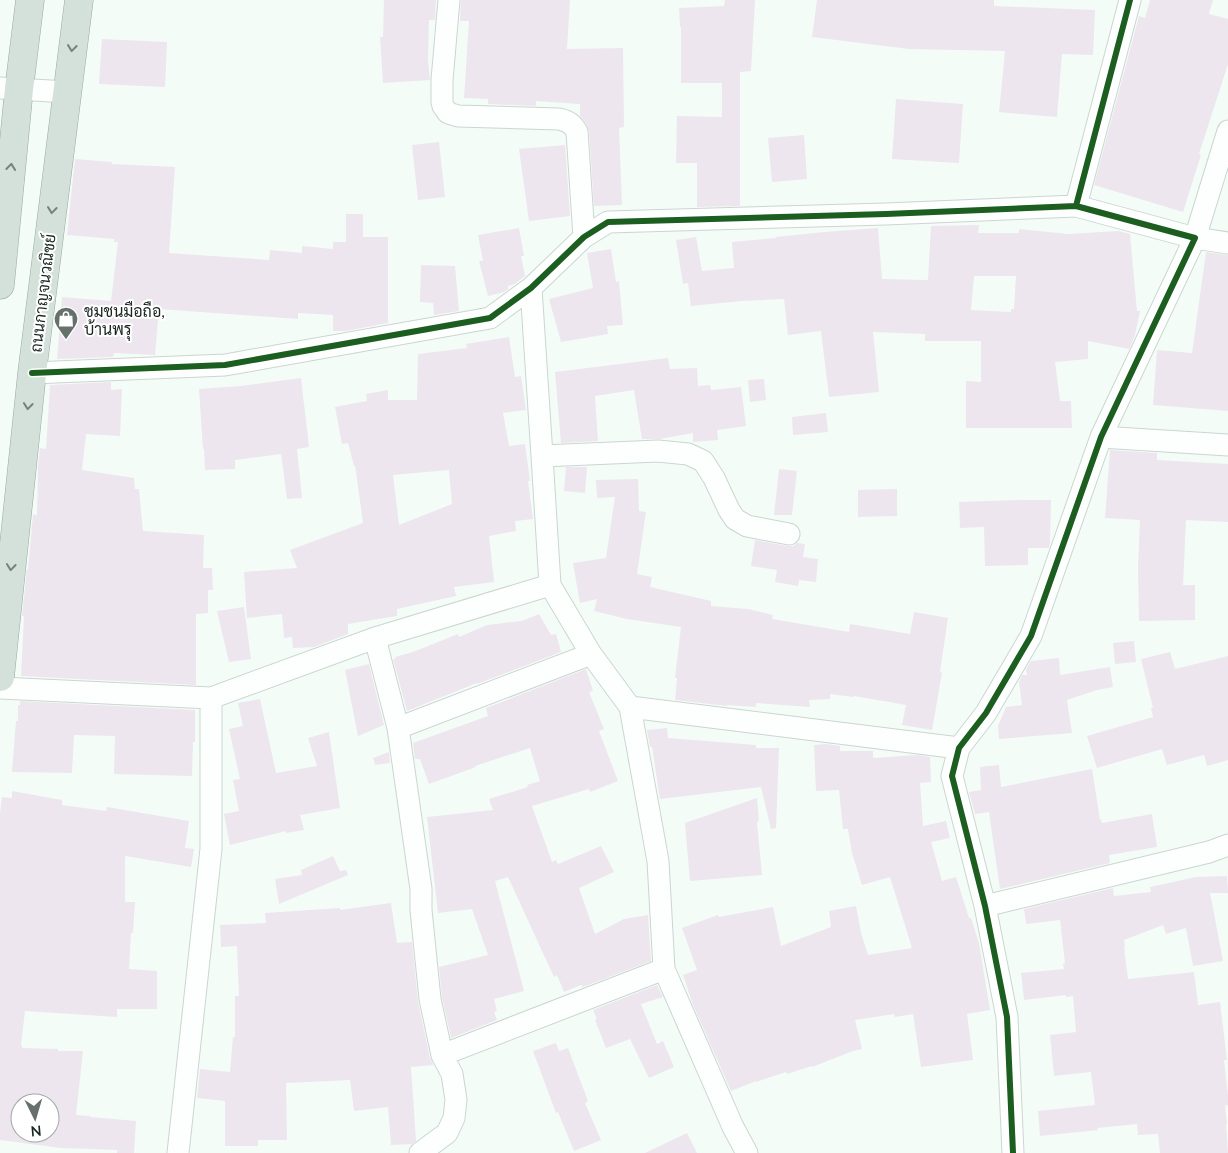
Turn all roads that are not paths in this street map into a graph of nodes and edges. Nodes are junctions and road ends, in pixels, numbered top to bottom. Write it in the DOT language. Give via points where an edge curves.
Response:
graph roads {
  1 [pos="30,0"];
  2 [pos="79,0"];
  3 [pos="449,0"];
  4 [pos="1130,0"];
  5 [pos="10,88"];
  6 [pos="67,92"];
  7 [pos="1228,130"];
  8 [pos="1076,206"];
  9 [pos="584,238"];
  10 [pos="1195,238"];
  11 [pos="1228,243"];
  12 [pos="0,286"];
  13 [pos="531,288"];
  14 [pos="32,374"];
  15 [pos="1101,437"];
  16 [pos="1228,445"];
  17 [pos="542,456"];
  18 [pos="788,534"];
  19 [pos="550,585"];
  20 [pos="375,638"];
  21 [pos="591,654"];
  22 [pos="0,676"];
  23 [pos="0,688"];
  24 [pos="211,698"];
  25 [pos="630,707"];
  26 [pos="398,728"];
  27 [pos="959,748"];
  28 [pos="1228,845"];
  29 [pos="985,906"];
  30 [pos="664,969"];
  31 [pos="442,1055"];
  32 [pos="178,1153"];
  33 [pos="420,1153"];
  34 [pos="747,1153"];
  35 [pos="1013,1153"];
  1 -- 5 [label="highway"];
  2 -- 6 [label="highway, ถนนกาญจนวณิชย์, one-way"];
  3 -- 9 [label="street" via="443,106 448,113 458,116 559,119 573,125 578,132"];
  4 -- 8 [label="street"];
  5 -- 6 [label="street"];
  12 -- 5 [label="highway, one-way"];
  6 -- 14 [label="highway, ถนนกาญจนวณิชย์, one-way"];
  7 -- 10 [label="street"];
  8 -- 9 [label="street" via="608,222"];
  8 -- 10 [label="street"];
  9 -- 13 [label="street"];
  10 -- 11 [label="street"];
  10 -- 15 [label="street"];
  13 -- 14 [label="street" via="490,318 225,365"];
  13 -- 17 [label="street"];
  14 -- 22 [label="highway, ถนนกาญจนวณิชย์, one-way"];
  15 -- 16 [label="street"];
  15 -- 27 [label="street" via="1031,636 986,713"];
  17 -- 18 [label="street" via="658,451 688,454 703,461 735,519 747,526"];
  17 -- 19 [label="street"];
  19 -- 20 [label="street"];
  19 -- 21 [label="street"];
  20 -- 24 [label="street"];
  20 -- 26 [label="street"];
  21 -- 25 [label="street"];
  21 -- 26 [label="street"];
  23 -- 24 [label="street"];
  24 -- 32 [label="street" via="210,849"];
  25 -- 27 [label="street"];
  25 -- 30 [label="street" via="658,861"];
  26 -- 31 [label="street" via="420,889 430,999"];
  27 -- 29 [label="street" via="952,776"];
  28 -- 29 [label="street"];
  29 -- 35 [label="street" via="1007,1017"];
  30 -- 31 [label="street"];
  30 -- 34 [label="street"];
  31 -- 33 [label="street" via="452,1074 456,1100 454,1118 447,1133"];
}
